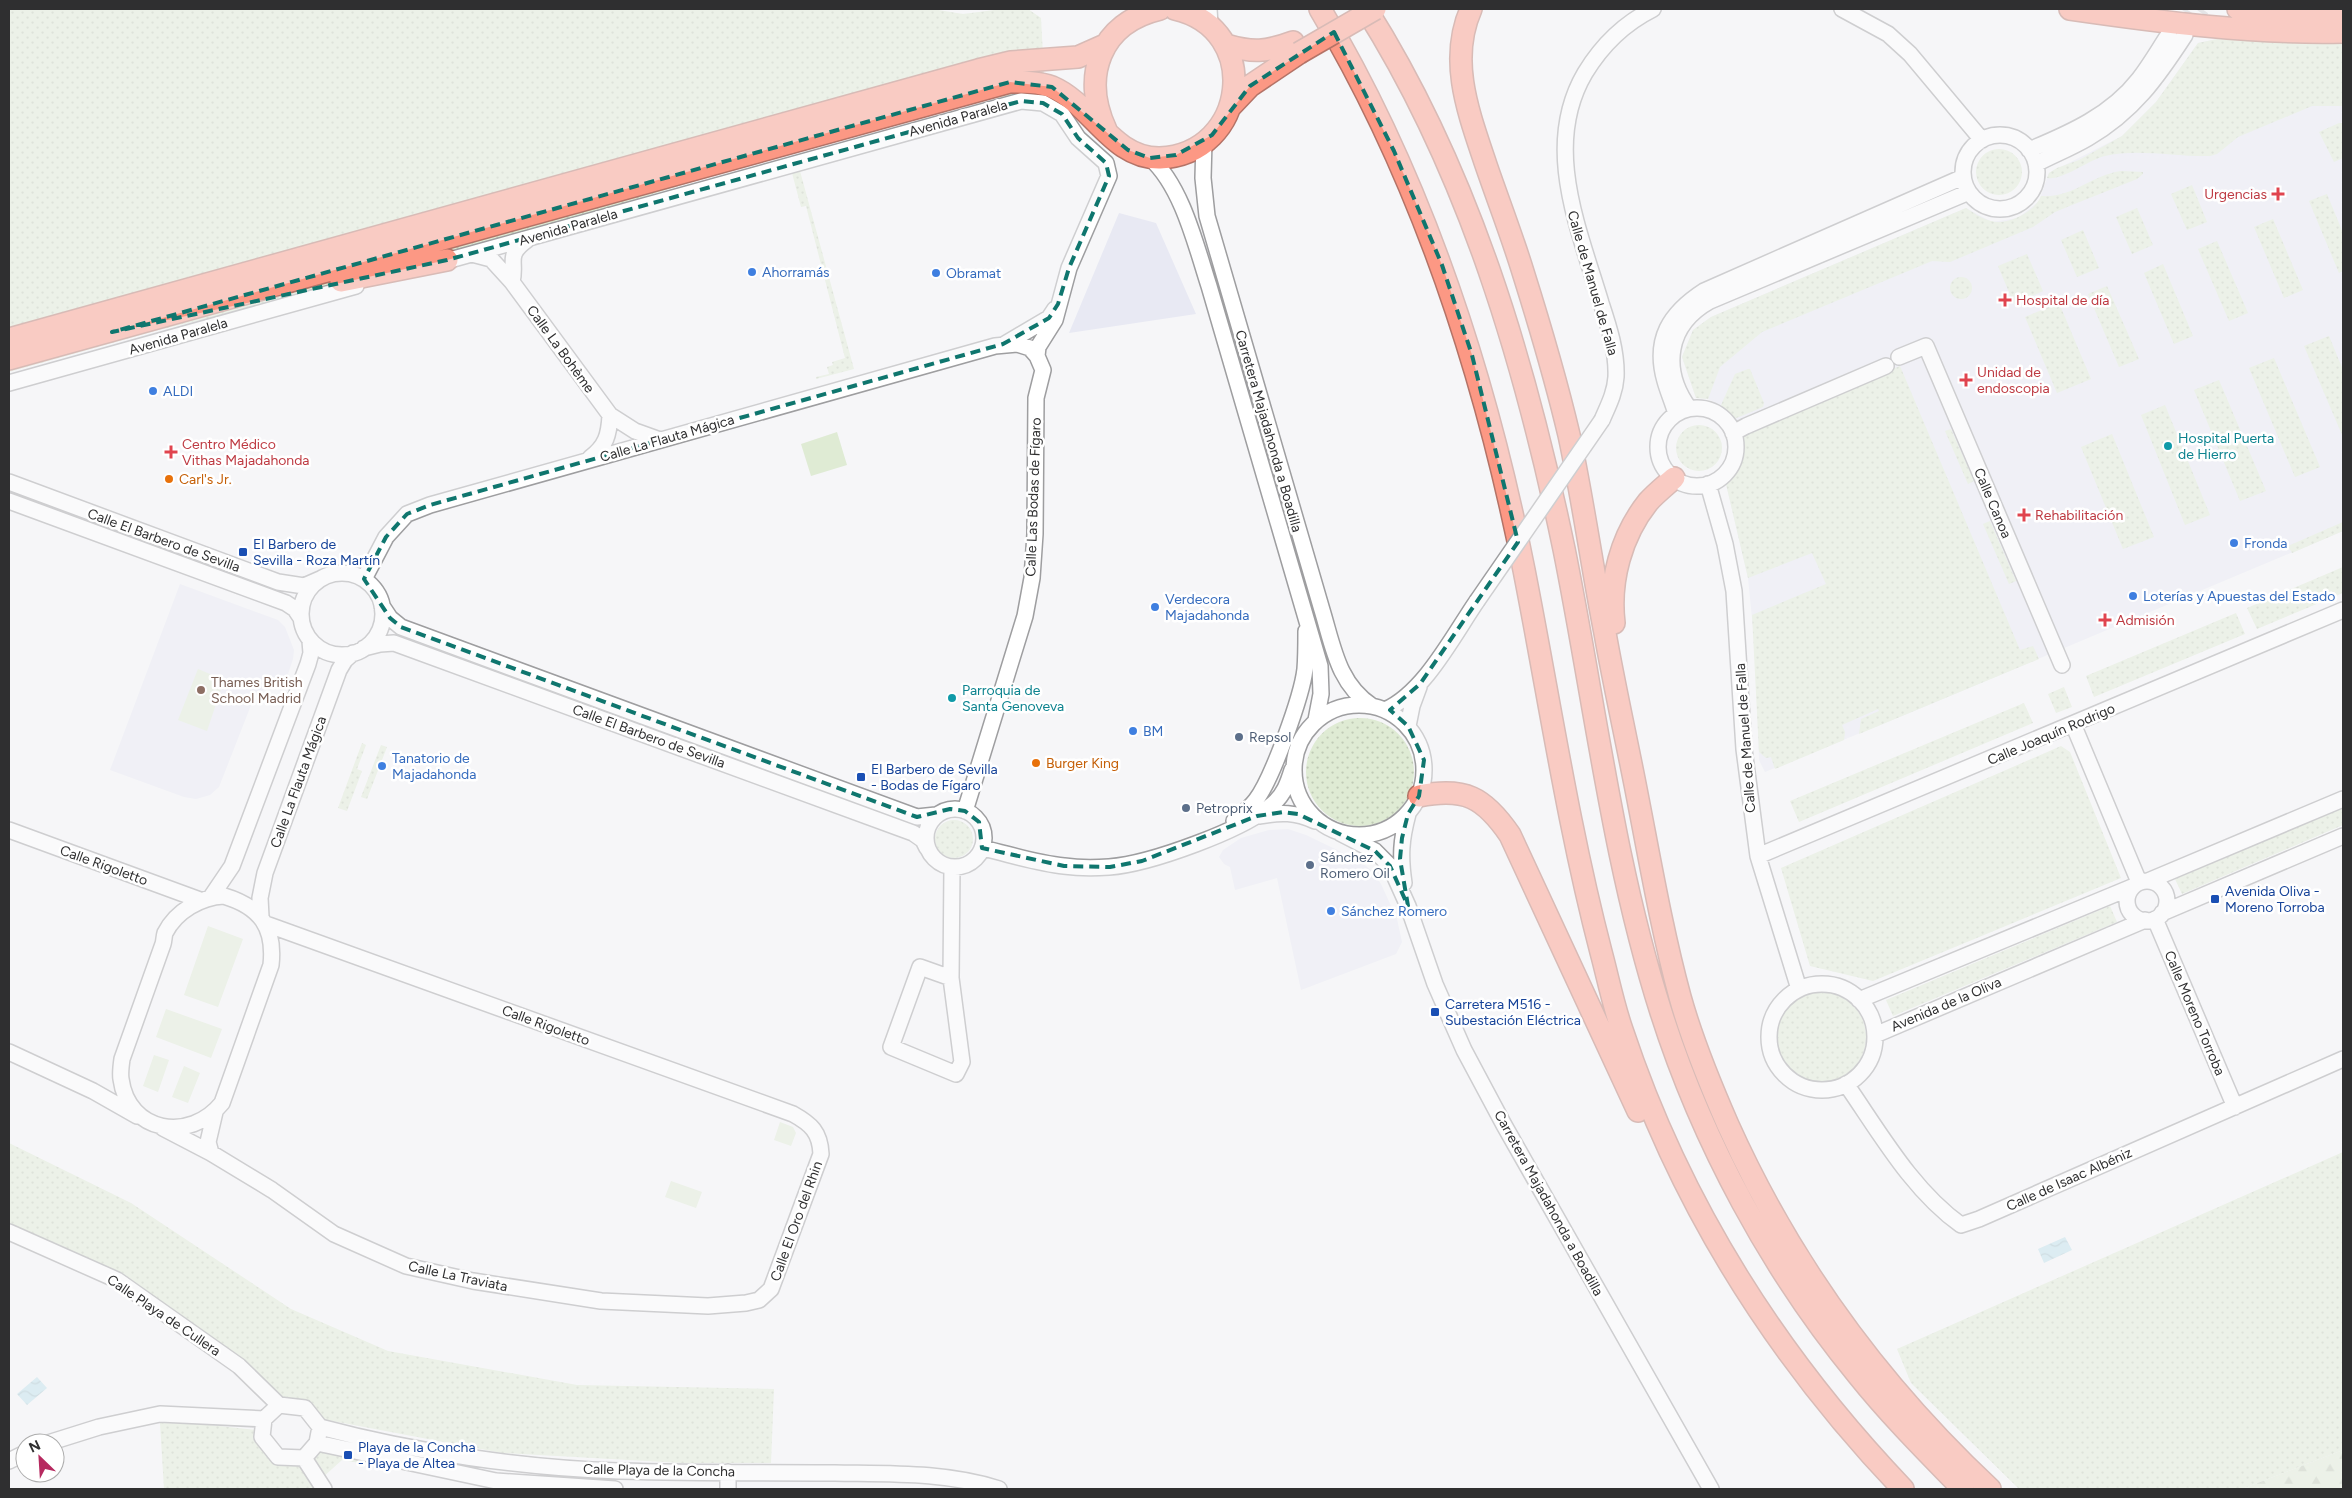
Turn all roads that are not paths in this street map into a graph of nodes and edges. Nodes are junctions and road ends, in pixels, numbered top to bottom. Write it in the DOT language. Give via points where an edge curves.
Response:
graph roads {
  1 [pos="1176,9"];
  2 [pos="1320,9"];
  3 [pos="1350,9"];
  4 [pos="1366,9"];
  5 [pos="1376,9"];
  6 [pos="1471,9"];
  7 [pos="1654,9"];
  8 [pos="1842,9"];
  9 [pos="2070,9"];
  10 [pos="2238,9"];
  11 [pos="1153,10"];
  12 [pos="2343,13"];
  13 [pos="1209,17"];
  14 [pos="2343,32"];
  15 [pos="1105,45"];
  16 [pos="1226,45"];
  17 [pos="1296,48"];
  18 [pos="1231,107"];
  19 [pos="1108,134"];
  20 [pos="1982,140"];
  21 [pos="1204,141"];
  22 [pos="2029,150"];
  23 [pos="1150,158"];
  24 [pos="1106,163"];
  25 [pos="2036,164"];
  26 [pos="1963,177"];
  27 [pos="1969,192"];
  28 [pos="530,238"];
  29 [pos="472,254"];
  30 [pos="447,260"];
  31 [pos="512,282"];
  32 [pos="1058,304"];
  33 [pos="112,332"];
  34 [pos="9,339"];
  35 [pos="1003,344"];
  36 [pos="1037,356"];
  37 [pos="1901,358"];
  38 [pos="9,359"];
  39 [pos="1885,365"];
  40 [pos="9,383"];
  41 [pos="1683,411"];
  42 [pos="610,415"];
  43 [pos="1731,430"];
  44 [pos="660,440"];
  45 [pos="587,460"];
  46 [pos="1674,478"];
  47 [pos="9,482"];
  48 [pos="1708,484"];
  49 [pos="9,501"];
  50 [pos="320,579"];
  51 [pos="364,580"];
  52 [pos="382,606"];
  53 [pos="2343,610"];
  54 [pos="1306,616"];
  55 [pos="301,618"];
  56 [pos="310,641"];
  57 [pos="359,651"];
  58 [pos="2060,666"];
  59 [pos="1420,684"];
  60 [pos="1378,708"];
  61 [pos="1316,720"];
  62 [pos="2073,724"];
  63 [pos="1408,726"];
  64 [pos="1293,767"];
  65 [pos="1634,780"];
  66 [pos="2343,799"];
  67 [pos="1413,805"];
  68 [pos="965,811"];
  69 [pos="936,815"];
  70 [pos="1257,816"];
  71 [pos="1321,824"];
  72 [pos="9,830"];
  73 [pos="1340,833"];
  74 [pos="1215,836"];
  75 [pos="2343,836"];
  76 [pos="927,848"];
  77 [pos="982,848"];
  78 [pos="1758,856"];
  79 [pos="952,867"];
  80 [pos="2140,883"];
  81 [pos="167,888"];
  82 [pos="205,898"];
  83 [pos="1408,906"];
  84 [pos="179,915"];
  85 [pos="2154,917"];
  86 [pos="263,920"];
  87 [pos="294,935"];
  88 [pos="273,948"];
  89 [pos="951,978"];
  90 [pos="1799,989"];
  91 [pos="1859,1000"];
  92 [pos="1875,1035"];
  93 [pos="9,1052"];
  94 [pos="2343,1059"];
  95 [pos="120,1077"];
  96 [pos="1846,1084"];
  97 [pos="93,1091"];
  98 [pos="2235,1106"];
  99 [pos="215,1112"];
  100 [pos="145,1120"];
  101 [pos="163,1128"];
  102 [pos="818,1136"];
  103 [pos="211,1153"];
  104 [pos="9,1232"];
  105 [pos="759,1300"];
  106 [pos="279,1405"];
  107 [pos="264,1418"];
  108 [pos="320,1428"];
  109 [pos="65,1438"];
  110 [pos="317,1444"];
  111 [pos="304,1458"];
  112 [pos="728,1472"];
  113 [pos="324,1489"];
  114 [pos="615,1489"];
  115 [pos="728,1489"];
  116 [pos="999,1489"];
  117 [pos="1711,1489"];
  118 [pos="1890,1489"];
  119 [pos="1903,1489"];
  120 [pos="1963,1489"];
  121 [pos="1990,1489"];
  1 -- 13 [label="highway"];
  2 -- 119 [label="highway" via="1347,53 1421,212 1472,355 1501,463 1522,560 1585,891 1620,1026 1645,1095 1676,1166 1719,1250 1770,1330 1852,1434"];
  3 -- 17 [label="highway"];
  4 -- 120 [label="highway" via="1427,121 1454,180 1482,249 1514,348 1541,446 1564,552 1629,892 1661,1012 1684,1076 1716,1150 1770,1251 1810,1311 1857,1375"];
  5 -- 17 [label="highway, bridge"];
  6 -- 65 [label="highway" via="1460,62 1464,98 1520,260 1556,384 1585,515"];
  7 -- 59 [label="street, Calle de Manuel de Falla, bridge" via="1617,33 1595,55 1578,84 1568,115 1565,168 1570,202 1616,360 1611,400 1602,420"];
  8 -- 20 [label="street" via="1888,34 1910,54"];
  9 -- 14 [label="highway" via="2206,26 2306,33"];
  10 -- 12 [label="highway"];
  11 -- 15 [label="highway" via="1125,23"];
  13 -- 16 [label="highway"];
  15 -- 19 [label="highway" via="1096,70 1095,92"];
  15 -- 34 [label="highway" via="1078,57 1019,61 978,70"];
  16 -- 17 [label="highway" via="1258,52"];
  16 -- 18 [label="highway" via="1234,70"];
  17 -- 18 [label="highway" via="1250,86"];
  18 -- 21 [label="highway" via="1221,125"];
  19 -- 23 [label="highway" via="1128,150"];
  19 -- 33 [label="highway" via="1070,98 1052,87 1010,82"];
  20 -- 22 [label="street" via="2002,135"];
  20 -- 26 [label="street" via="1967,156"];
  21 -- 23 [label="highway" via="1176,155"];
  21 -- 60 [label="street, Carretera Majadahonda a Boadilla" via="1207,216 1337,661 1347,684 1357,696"];
  22 -- 25 [label="street"];
  22 -- 25 [label="street" via="2074,130 2111,106 2177,34 2150,87 2121,116 2079,144"];
  23 -- 54 [label="street, Carretera Majadahonda a Boadilla" via="1165,176 1192,232"];
  24 -- 28 [label="street, Avenida Paralela" via="1078,138 1062,114 1043,103 1021,101"];
  24 -- 32 [label="street, Calle Las Bodas de Fígaro" via="1109,176 1069,268"];
  25 -- 27 [label="street" via="2034,187 2019,204 2003,208 1986,206"];
  26 -- 27 [label="street"];
  26 -- 41 [label="street" via="1704,291 1687,302 1672,317 1662,346 1661,360 1665,381"];
  27 -- 41 [label="street" via="1694,310 1682,324 1672,357"];
  28 -- 29 [label="street, Avenida Paralela"];
  28 -- 31 [label="street" via="513,254"];
  29 -- 30 [label="street, Avenida Paralela"];
  29 -- 31 [label="street, Calle La Bohème" via="491,259"];
  30 -- 33 [label="highway"];
  30 -- 40 [label="street, Avenida Paralela"];
  31 -- 42 [label="street, Calle La Bohème"];
  32 -- 35 [label="street, Calle Las Bodas de Fígaro" via="1049,318"];
  32 -- 36 [label="street, Calle Las Bodas de Fígaro" via="1055,320 1038,347"];
  33 -- 38 [label="highway"];
  35 -- 36 [label="street" via="1030,348"];
  35 -- 44 [label="street, Calle La Flauta Mágica"];
  36 -- 68 [label="street, Calle Las Bodas de Fígaro" via="1042,370 1036,398 1032,578 1025,616"];
  37 -- 58 [label="street, Calle Canoa" via="1926,346"];
  39 -- 43 [label="street"];
  41 -- 43 [label="street" via="1712,411 1720,415"];
  41 -- 46 [label="street" via="1667,422 1660,433 1658,445 1662,464"];
  42 -- 44 [label="street, Calle La Bohème" via="635,431"];
  42 -- 45 [label="street" via="610,433 602,450"];
  43 -- 48 [label="street" via="1736,442 1735,456 1720,478"];
  44 -- 45 [label="street, Calle La Flauta Mágica"];
  45 -- 51 [label="street, Calle La Flauta Mágica" via="407,514 386,537"];
  46 -- 48 [label="street" via="1684,484"];
  46 -- 65 [label="highway" via="1648,502 1633,526 1615,573 1613,614"];
  47 -- 50 [label="street, Calle El Barbero de Sevilla" via="278,582 304,586"];
  48 -- 78 [label="street, Calle de Manuel de Falla" via="1734,592 1744,749"];
  49 -- 55 [label="street, Calle El Barbero de Sevilla" via="286,603"];
  50 -- 51 [label="street" via="342,573"];
  50 -- 55 [label="street" via="305,596"];
  51 -- 52 [label="street" via="372,586"];
  52 -- 57 [label="street" via="380,630 374,640"];
  52 -- 69 [label="street, Calle El Barbero de Sevilla" via="401,627 917,816"];
  53 -- 62 [label="street, Calle Joaquín Rodrigo"];
  54 -- 61 [label="street, Carretera Majadahonda a Boadilla" via="1320,666 1321,694"];
  54 -- 74 [label="street" via="1302,687 1264,788 1247,811"];
  55 -- 56 [label="street"];
  56 -- 57 [label="street" via="330,653 342,655"];
  56 -- 82 [label="street" via="308,664 232,866"];
  57 -- 76 [label="street, Calle El Barbero de Sevilla" via="394,643 913,833 923,840"];
  57 -- 86 [label="street, Calle La Flauta Mágica" via="345,660 339,670 265,874 260,898"];
  59 -- 60 [label="street, Calle de Manuel de Falla" via="1398,704"];
  59 -- 63 [label="street, Calle de Manuel de Falla"];
  60 -- 61 [label="street" via="1352,705 1333,710"];
  60 -- 63 [label="street"];
  61 -- 64 [label="street" via="1296,749"];
  62 -- 78 [label="street, Calle Joaquín Rodrigo"];
  62 -- 80 [label="street"];
  63 -- 67 [label="street" via="1419,742 1424,760 1424,778"];
  64 -- 70 [label="street" via="1286,788"];
  64 -- 71 [label="street" via="1296,789 1305,808"];
  65 -- 121 [label="highway" via="1681,1000 1704,1068 1755,1182 1828,1304 1871,1361 1927,1425"];
  66 -- 80 [label="street"];
  67 -- 73 [label="street" via="1393,826 1376,834"];
  67 -- 83 [label="street, Carretera Majadahonda a Boadilla" via="1402,838 1400,859"];
  67 -- 118 [label="highway" via="1444,792 1468,796 1495,813 1510,835 1632,1099 1712,1252 1803,1388"];
  68 -- 69 [label="street" via="950,809"];
  68 -- 77 [label="street" via="979,822 984,839"];
  69 -- 76 [label="street" via="926,830"];
  70 -- 71 [label="street" via="1283,812 1298,814"];
  70 -- 74 [label="street"];
  71 -- 73 [label="street"];
  72 -- 81 [label="street, Calle Rigoletto"];
  73 -- 83 [label="street, Carretera Majadahonda a Boadilla" via="1375,851 1390,866"];
  74 -- 77 [label="street" via="1154,857 1110,867 1064,866"];
  75 -- 85 [label="street, Avenida de la Oliva"];
  76 -- 79 [label="street" via="937,861"];
  77 -- 79 [label="street" via="970,862"];
  78 -- 90 [label="street, Calle de Manuel de Falla"];
  79 -- 89 [label="street"];
  80 -- 85 [label="street" via="2158,884 2165,892 2167,903"];
  80 -- 85 [label="street" via="2127,897 2128,908 2135,916"];
  80 -- 91 [label="street"];
  81 -- 82 [label="street, Calle Rigoletto"];
  81 -- 84 [label="street" via="178,898"];
  82 -- 84 [label="street"];
  82 -- 86 [label="street, Calle Rigoletto" via="224,896 240,901"];
  83 -- 117 [label="street, Carretera Majadahonda a Boadilla" via="1435,984 1464,1050"];
  84 -- 95 [label="street" via="164,934 122,1059"];
  85 -- 92 [label="street, Avenida de la Oliva"];
  85 -- 98 [label="street, Calle Moreno Torroba"];
  86 -- 87 [label="street, Calle Rigoletto"];
  86 -- 88 [label="street, Calle La Flauta Mágica"];
  87 -- 88 [label="street" via="284,936"];
  87 -- 102 [label="street, Calle Rigoletto" via="793,1114 807,1122"];
  88 -- 99 [label="street" via="271,965 222,1103"];
  89 -- 89 [label="street" via="962,1062 956,1074 891,1047 920,967"];
  90 -- 91 [label="street" via="1831,985 1846,990"];
  90 -- 96 [label="street, Avenida de la Oliva" via="1785,999 1769,1028 1769,1045 1774,1061 1797,1085 1830,1090"];
  91 -- 92 [label="street" via="1870,1016"];
  92 -- 96 [label="street, Avenida de la Oliva" via="1868,1064"];
  93 -- 97 [label="street"];
  94 -- 98 [label="street, Calle de Isaac Albéniz"];
  95 -- 97 [label="street" via="110,1089"];
  95 -- 100 [label="street" via="131,1105"];
  96 -- 98 [label="street, Calle de Isaac Albéniz" via="1901,1164 1944,1212 1961,1225"];
  97 -- 100 [label="street"];
  99 -- 101 [label="street" via="184,1127"];
  99 -- 103 [label="street" via="208,1142"];
  100 -- 101 [label="street, Calle La Traviata"];
  101 -- 103 [label="street, Calle La Traviata"];
  102 -- 105 [label="street, Calle El Oro del Rhin" via="820,1154 817,1163 771,1289"];
  103 -- 105 [label="street, Calle La Traviata" via="272,1190 334,1234 406,1266 472,1281 601,1300 708,1306"];
  104 -- 106 [label="street, Calle Playa de Cullera" via="117,1280 239,1366"];
  106 -- 107 [label="street"];
  106 -- 108 [label="street" via="306,1408"];
  107 -- 109 [label="street" via="160,1414"];
  107 -- 111 [label="street" via="262,1438 278,1457"];
  108 -- 110 [label="street"];
  108 -- 112 [label="street, Calle Playa de la Concha" via="499,1462 618,1471"];
  110 -- 111 [label="street"];
  110 -- 114 [label="street, Calle Playa de la Concha" via="496,1481"];
  111 -- 113 [label="street"];
  112 -- 115 [label="street"];
  112 -- 116 [label="street, Calle Playa de la Concha" via="914,1474 980,1483"];
}
